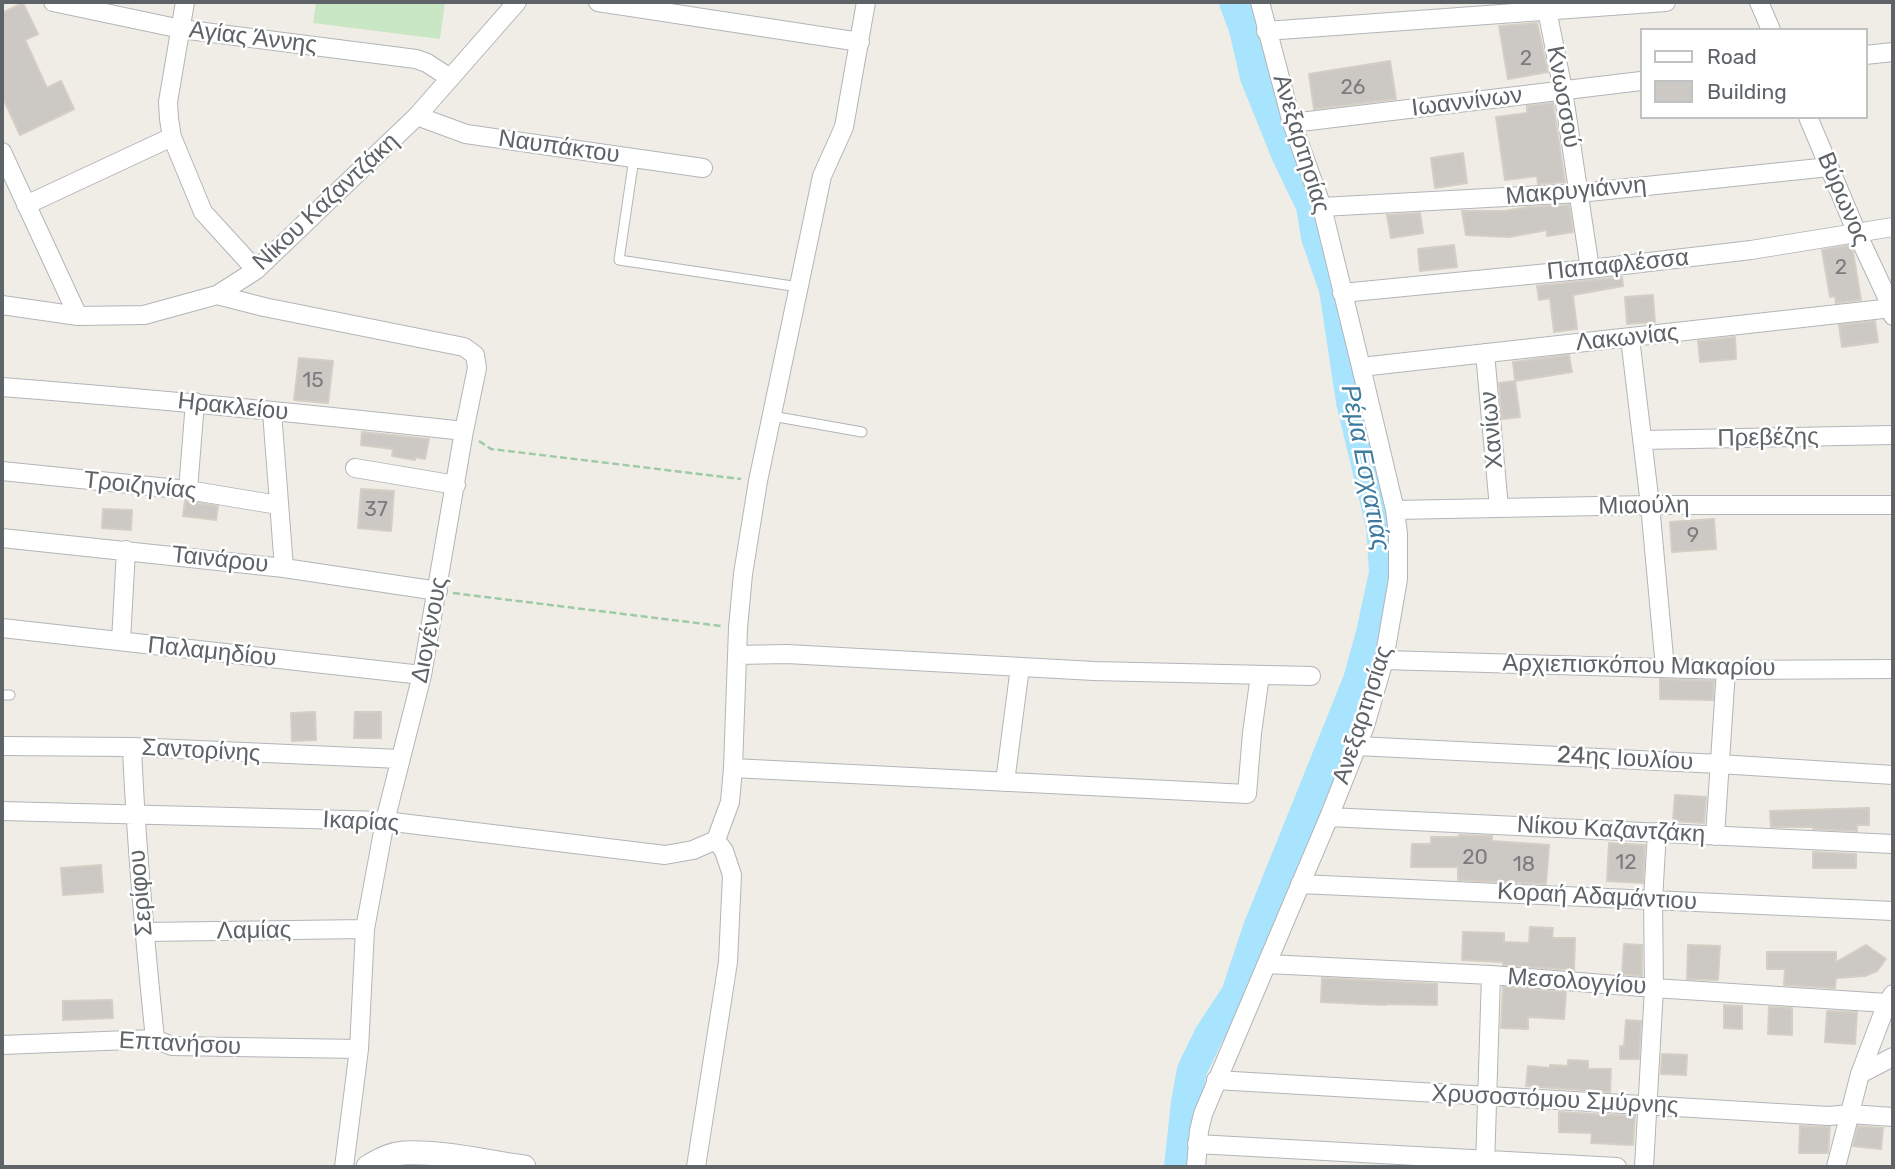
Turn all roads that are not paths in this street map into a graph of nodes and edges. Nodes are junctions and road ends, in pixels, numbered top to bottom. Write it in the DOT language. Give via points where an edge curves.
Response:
graph roads {
  1 [pos="53,2"];
  2 [pos="185,2"];
  3 [pos="517,2"];
  4 [pos="598,2"];
  5 [pos="866,2"];
  6 [pos="1260,2"];
  7 [pos="1666,2"];
  8 [pos="1759,2"];
  9 [pos="1495,8"];
  10 [pos="1547,9"];
  11 [pos="1770,28"];
  12 [pos="181,29"];
  13 [pos="1266,31"];
  14 [pos="860,42"];
  15 [pos="1893,52"];
  16 [pos="1867,55"];
  17 [pos="450,78"];
  18 [pos="1640,81"];
  19 [pos="1563,90"];
  20 [pos="416,117"];
  21 [pos="1809,119"];
  22 [pos="1292,123"];
  23 [pos="172,137"];
  24 [pos="2,152"];
  25 [pos="634,159"];
  26 [pos="1829,167"];
  27 [pos="703,169"];
  28 [pos="1579,193"];
  29 [pos="26,205"];
  30 [pos="1322,207"];
  31 [pos="1893,228"];
  32 [pos="1857,233"];
  33 [pos="1590,269"];
  34 [pos="256,270"];
  35 [pos="799,287"];
  36 [pos="1342,293"];
  37 [pos="217,295"];
  38 [pos="2,305"];
  39 [pos="1893,308"];
  40 [pos="78,316"];
  41 [pos="1893,319"];
  42 [pos="1630,338"];
  43 [pos="1485,353"];
  44 [pos="1361,367"];
  45 [pos="2,387"];
  46 [pos="195,402"];
  47 [pos="272,412"];
  48 [pos="772,416"];
  49 [pos="464,431"];
  50 [pos="862,432"];
  51 [pos="1893,435"];
  52 [pos="1642,440"];
  53 [pos="355,468"];
  54 [pos="2,471"];
  55 [pos="456,485"];
  56 [pos="188,490"];
  57 [pos="278,505"];
  58 [pos="1650,505"];
  59 [pos="1893,505"];
  60 [pos="1499,508"];
  61 [pos="1395,510"];
  62 [pos="2,538"];
  63 [pos="126,550"];
  64 [pos="284,568"];
  65 [pos="438,591"];
  66 [pos="2,628"];
  67 [pos="121,641"];
  68 [pos="737,655"];
  69 [pos="1384,660"];
  70 [pos="1020,667"];
  71 [pos="1665,668"];
  72 [pos="1893,669"];
  73 [pos="1726,670"];
  74 [pos="422,675"];
  75 [pos="1260,675"];
  76 [pos="1311,676"];
  77 [pos="2,746"];
  78 [pos="1357,746"];
  79 [pos="132,747"];
  80 [pos="400,760"];
  81 [pos="1719,764"];
  82 [pos="733,768"];
  83 [pos="1893,775"];
  84 [pos="1005,782"];
  85 [pos="2,811"];
  86 [pos="135,815"];
  87 [pos="1329,817"];
  88 [pos="385,821"];
  89 [pos="1657,832"];
  90 [pos="1716,836"];
  91 [pos="716,840"];
  92 [pos="1893,844"];
  93 [pos="1300,884"];
  94 [pos="1653,900"];
  95 [pos="1893,911"];
  96 [pos="365,929"];
  97 [pos="144,932"];
  98 [pos="1267,964"];
  99 [pos="1491,975"];
  100 [pos="1654,988"];
  101 [pos="1890,999"];
  102 [pos="155,1039"];
  103 [pos="2,1045"];
  104 [pos="359,1049"];
  105 [pos="1893,1057"];
  106 [pos="1860,1074"];
  107 [pos="1216,1080"];
  108 [pos="1488,1096"];
  109 [pos="1648,1106"];
  110 [pos="1850,1114"];
  111 [pos="1893,1117"];
  112 [pos="1197,1144"];
  113 [pos="1485,1164"];
  114 [pos="344,1167"];
  115 [pos="368,1167"];
  116 [pos="524,1167"];
  117 [pos="696,1167"];
  118 [pos="1196,1167"];
  119 [pos="1617,1167"];
  120 [pos="1644,1167"];
  121 [pos="1836,1167"];
  1 -- 12 [label="street, Αγίας Άννης"];
  2 -- 12 [label="street"];
  3 -- 17 [label="street, Νίκου Καζαντζάκη"];
  4 -- 14 [label="street"];
  5 -- 14 [label="street"];
  6 -- 13 [label="street, Ανεξαρτησίας"];
  7 -- 10 [label="street"];
  8 -- 11 [label="street"];
  9 -- 10 [label="street"];
  9 -- 13 [label="street"];
  10 -- 19 [label="street, Κνωσσού"];
  12 -- 17 [label="street, Αγίας Άννης" via="416,59"];
  12 -- 23 [label="street" via="168,102"];
  13 -- 22 [label="street, Ανεξαρτησίας"];
  14 -- 35 [label="street" via="844,127 822,176"];
  15 -- 16 [label="street"];
  17 -- 20 [label="street, Νίκου Καζαντζάκη"];
  18 -- 19 [label="street, Ιωαννίνων"];
  19 -- 22 [label="street, Ιωαννίνων"];
  19 -- 28 [label="street, Κνωσσού"];
  20 -- 25 [label="street, Ναυπάκτου" via="467,134"];
  20 -- 34 [label="street, Νίκου Καζαντζάκη"];
  21 -- 26 [label="street, Βύρωνος"];
  22 -- 30 [label="street, Ανεξαρτησίας"];
  23 -- 29 [label="street"];
  23 -- 34 [label="street" via="203,212"];
  24 -- 29 [label="street"];
  25 -- 27 [label="street, Ναυπάκτου"];
  25 -- 35 [label="lane" via="619,260"];
  26 -- 28 [label="street, Μακρυγιάννη"];
  26 -- 32 [label="street, Βύρωνος"];
  28 -- 30 [label="street, Μακρυγιάννη"];
  28 -- 33 [label="street, Κνωσσού"];
  29 -- 40 [label="street"];
  30 -- 36 [label="street, Ανεξαρτησίας"];
  31 -- 32 [label="street, Παπαφλέσσα"];
  32 -- 33 [label="street, Παπαφλέσσα"];
  32 -- 39 [label="street, Βύρωνος"];
  33 -- 36 [label="street, Παπαφλέσσα"];
  34 -- 37 [label="street, Νίκου Καζαντζάκη"];
  35 -- 48 [label="street"];
  36 -- 44 [label="street, Ανεξαρτησίας"];
  37 -- 40 [label="street, Νίκου Καζαντζάκη" via="144,315"];
  37 -- 49 [label="street, Διογένους" via="464,346 475,355 477,368"];
  38 -- 40 [label="street, Νίκου Καζαντζάκη"];
  39 -- 41 [label="street, Βύρωνος"];
  39 -- 42 [label="street, Λακωνίας"];
  42 -- 43 [label="street, Λακωνίας"];
  42 -- 52 [label="street"];
  43 -- 44 [label="street, Λακωνίας"];
  43 -- 60 [label="street, Χανίων"];
  44 -- 61 [label="street, Ανεξαρτησίας"];
  45 -- 46 [label="street, Ηρακλείου"];
  46 -- 47 [label="street, Ηρακλείου"];
  46 -- 56 [label="street"];
  47 -- 49 [label="street, Ηρακλείου"];
  47 -- 57 [label="street"];
  48 -- 50 [label="lane"];
  48 -- 68 [label="street" via="743,575"];
  49 -- 55 [label="street, Διογένους"];
  51 -- 52 [label="street, Πρεβέζης"];
  52 -- 58 [label="street"];
  53 -- 55 [label="street"];
  54 -- 56 [label="street, Τροιζηνίας"];
  55 -- 65 [label="street, Διογένους"];
  56 -- 57 [label="street, Τροιζηνίας"];
  57 -- 64 [label="street"];
  58 -- 59 [label="street, Μιαούλη"];
  58 -- 60 [label="street, Μιαούλη"];
  58 -- 71 [label="street"];
  60 -- 61 [label="street, Μιαούλη"];
  61 -- 69 [label="street, Ανεξαρτησίας" via="1398,579"];
  62 -- 63 [label="street, Ταινάρου"];
  63 -- 64 [label="street, Ταινάρου"];
  63 -- 67 [label="street"];
  64 -- 65 [label="street, Ταινάρου"];
  65 -- 74 [label="street, Διογένους"];
  66 -- 67 [label="street, Παλαμηδίου"];
  67 -- 74 [label="street, Παλαμηδίου"];
  68 -- 70 [label="street"];
  68 -- 82 [label="street"];
  69 -- 71 [label="street, Αρχιεπισκόπου Μακαρίου"];
  69 -- 78 [label="street, Ανεξαρτησίας"];
  70 -- 75 [label="street"];
  70 -- 84 [label="street"];
  71 -- 73 [label="street, Αρχιεπισκόπου Μακαρίου"];
  72 -- 73 [label="street, Αρχιεπισκόπου Μακαρίου"];
  73 -- 81 [label="street"];
  74 -- 80 [label="street, Διογένους"];
  75 -- 76 [label="street"];
  75 -- 84 [label="street" via="1247,794"];
  77 -- 79 [label="street, Σαντορίνης"];
  78 -- 81 [label="street, 24ης Ιουλίου"];
  78 -- 87 [label="street, Ανεξαρτησίας"];
  79 -- 80 [label="street, Σαντορίνης"];
  79 -- 86 [label="street, Σερίφου"];
  80 -- 88 [label="street, Διογένους"];
  81 -- 83 [label="street, 24ης Ιουλίου"];
  81 -- 90 [label="street"];
  82 -- 84 [label="street"];
  82 -- 91 [label="street" via="730,802"];
  85 -- 86 [label="street, Ικαρίας"];
  86 -- 88 [label="street, Ικαρίας"];
  86 -- 97 [label="street, Σερίφου"];
  87 -- 89 [label="street, Νίκου Καζαντζάκη"];
  87 -- 93 [label="street, Ανεξαρτησίας"];
  88 -- 91 [label="street, Ικαρίας" via="665,855"];
  88 -- 96 [label="street, Διογένους"];
  89 -- 90 [label="street, Νίκου Καζαντζάκη"];
  89 -- 94 [label="street"];
  90 -- 92 [label="street, Νίκου Καζαντζάκη"];
  91 -- 117 [label="street" via="732,875 728,962"];
  93 -- 94 [label="street, Κοραή Αδαμάντιου"];
  93 -- 98 [label="street, Ανεξαρτησίας"];
  94 -- 95 [label="street, Κοραή Αδαμάντιου"];
  94 -- 100 [label="street"];
  96 -- 97 [label="street, Λαμίας"];
  96 -- 104 [label="street, Διογένους"];
  97 -- 102 [label="street, Σερίφου"];
  98 -- 99 [label="street, Μεσολογγίου"];
  98 -- 107 [label="street, Ανεξαρτησίας"];
  99 -- 100 [label="street, Μεσολογγίου"];
  99 -- 108 [label="street"];
  100 -- 101 [label="street, Μεσολογγίου"];
  100 -- 109 [label="street"];
  101 -- 106 [label="street"];
  102 -- 103 [label="street, Επτανήσου"];
  102 -- 104 [label="street, Επτανήσου" via="173,1046"];
  104 -- 114 [label="street, Διογένους"];
  105 -- 106 [label="street"];
  106 -- 110 [label="street"];
  107 -- 108 [label="street, Χρυσοστόμου Σμύρνης"];
  107 -- 112 [label="street, Ανεξαρτησίας"];
  108 -- 109 [label="street, Χρυσοστόμου Σμύρνης"];
  108 -- 113 [label="street"];
  109 -- 110 [label="street, Χρυσοστόμου Σμύρνης"];
  109 -- 120 [label="street"];
  110 -- 111 [label="street, Χρυσοστόμου Σμύρνης"];
  110 -- 121 [label="street"];
  112 -- 113 [label="street"];
  112 -- 118 [label="street, Ανεξαρτησίας"];
  113 -- 119 [label="street"];
  115 -- 116 [label="street" via="402,1153"];
}
